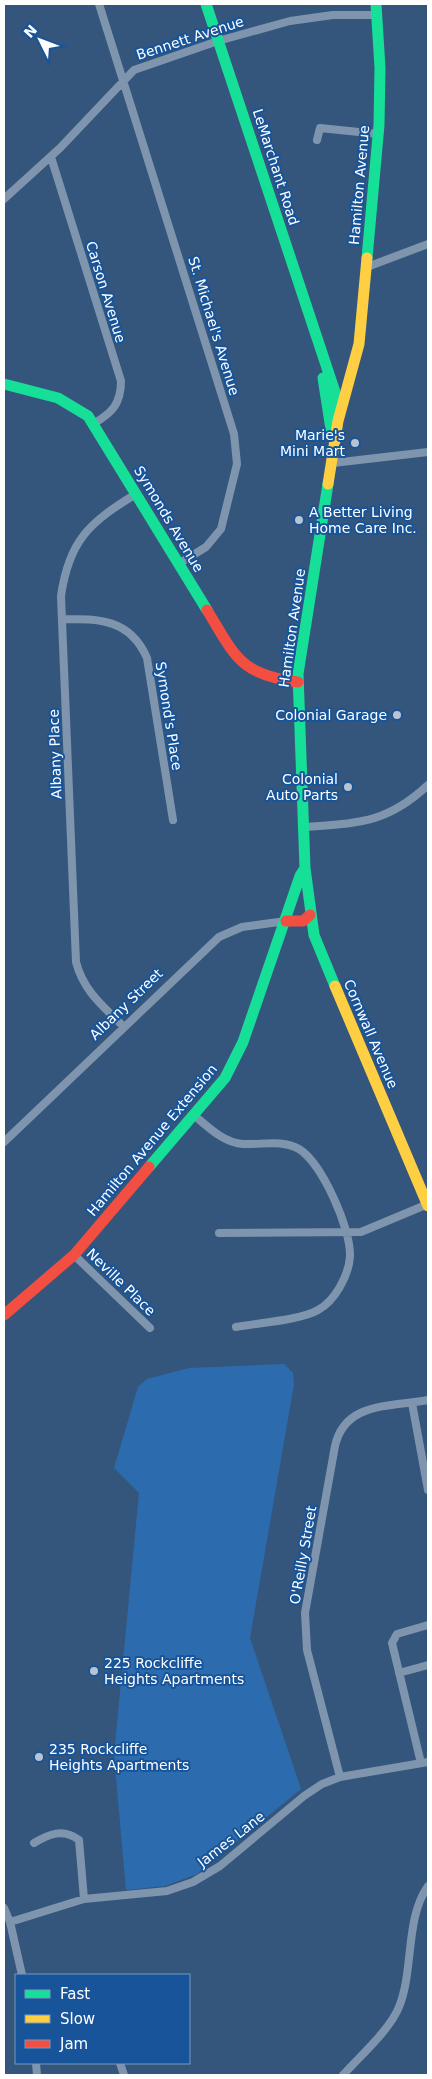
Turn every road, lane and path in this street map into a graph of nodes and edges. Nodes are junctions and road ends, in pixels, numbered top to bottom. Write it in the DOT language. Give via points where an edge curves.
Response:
graph roads {
  1 [pos="99,4"];
  2 [pos="206,4"];
  3 [pos="376,9"];
  4 [pos="218,41"];
  5 [pos="122,81"];
  6 [pos="378,134"];
  7 [pos="318,140"];
  8 [pos="51,157"];
  9 [pos="4,199"];
  10 [pos="428,244"];
  11 [pos="367,268"];
  12 [pos="317,339"];
  13 [pos="353,367"];
  14 [pos="329,376"];
  15 [pos="347,378"];
  16 [pos="4,384"];
  17 [pos="336,395"];
  18 [pos="329,406"];
  19 [pos="338,421"];
  20 [pos="93,424"];
  21 [pos="428,452"];
  22 [pos="333,457"];
  23 [pos="136,494"];
  24 [pos="180,564"];
  25 [pos="62,619"];
  26 [pos="298,682"];
  27 [pos="428,786"];
  28 [pos="173,820"];
  29 [pos="304,827"];
  30 [pos="305,868"];
  31 [pos="310,915"];
  32 [pos="286,921"];
  33 [pos="124,1027"];
  34 [pos="195,1116"];
  35 [pos="4,1142"];
  36 [pos="428,1205"];
  37 [pos="219,1233"];
  38 [pos="346,1233"];
  39 [pos="74,1254"];
  40 [pos="4,1315"];
  41 [pos="236,1327"];
  42 [pos="150,1328"];
  43 [pos="428,1400"];
  44 [pos="412,1403"];
  45 [pos="428,1490"];
  46 [pos="428,1625"];
  47 [pos="428,1665"];
  48 [pos="399,1673"];
  49 [pos="425,1762"];
  50 [pos="340,1777"];
  51 [pos="34,1843"];
  52 [pos="428,1886"];
  53 [pos="84,1899"];
  54 [pos="4,1908"];
  55 [pos="10,1922"];
  56 [pos="22,1974"];
  57 [pos="343,2075"];
  1 -- 5 [label="street, St. Michael's Avenue"];
  2 -- 4 [label="street, LeMarchant Road"];
  3 -- 4 [label="street, Bennett Avenue" via="290,21"];
  3 -- 6 [label="street, Hamilton Avenue" via="380,68"];
  4 -- 5 [label="street, Bennett Avenue" via="134,70"];
  4 -- 12 [label="street, LeMarchant Road"];
  5 -- 8 [label="street, Bennett Avenue"];
  5 -- 24 [label="street, St. Michael's Avenue" via="234,434 237,464 221,529 206,547"];
  6 -- 7 [label="street" via="320,128"];
  6 -- 11 [label="street, Hamilton Avenue"];
  8 -- 9 [label="street, Bennett Avenue"];
  8 -- 20 [label="street, Carson Avenue" via="121,381 117,404"];
  10 -- 11 [label="street"];
  11 -- 13 [label="street, Hamilton Avenue" via="359,344"];
  12 -- 14 [label="street, LeMarchant Road"];
  12 -- 18 [label="street, LeMarchant Road"];
  13 -- 15 [label="street, Hamilton Avenue"];
  13 -- 19 [label="street, Hamilton Avenue"];
  14 -- 15 [label="street" via="338,380"];
  14 -- 17 [label="street, LeMarchant Road"];
  15 -- 17 [label="street, Hamilton Avenue"];
  16 -- 20 [label="street, Symonds Avenue" via="66,401"];
  17 -- 18 [label="street, Hamilton Avenue"];
  17 -- 19 [label="street, LeMarchant Road"];
  18 -- 22 [label="street, Hamilton Avenue"];
  19 -- 22 [label="street, Hamilton Avenue"];
  20 -- 23 [label="street, Symonds Avenue"];
  21 -- 22 [label="street"];
  22 -- 26 [label="street, Hamilton Avenue"];
  23 -- 24 [label="street, Symonds Avenue"];
  23 -- 25 [label="street, Albany Place" via="100,517 80,540 64,579"];
  24 -- 26 [label="street, Symonds Avenue" via="241,663 260,675"];
  25 -- 28 [label="street, Symond's Place" via="97,619 130,632 140,642 147,658"];
  25 -- 33 [label="street, Albany Place" via="76,962 81,981"];
  26 -- 29 [label="street, Hamilton Avenue"];
  27 -- 29 [label="street" via="405,805 378,818 352,824"];
  29 -- 30 [label="street, Hamilton Avenue"];
  30 -- 31 [label="street, Cornwall Avenue"];
  30 -- 32 [label="street, Hamilton Avenue Extension"];
  31 -- 32 [label="street, Albany Street" via="303,921"];
  31 -- 36 [label="street, Cornwall Avenue" via="318,946"];
  32 -- 33 [label="street, Albany Street" via="242,927 219,937"];
  32 -- 34 [label="street, Hamilton Avenue Extension" via="236,1060"];
  33 -- 35 [label="street, Albany Street"];
  34 -- 38 [label="street" via="226,1140 242,1144 288,1144 304,1153 322,1174"];
  34 -- 39 [label="street, Hamilton Avenue Extension"];
  36 -- 38 [label="street" via="374,1228"];
  37 -- 38 [label="street"];
  38 -- 41 [label="street" via="350,1256 347,1267 340,1285 325,1305 311,1313"];
  39 -- 40 [label="street, Hamilton Avenue Extension"];
  39 -- 42 [label="street, Neville Place"];
  43 -- 44 [label="street, O'Reilly Street"];
  44 -- 45 [label="street"];
  44 -- 50 [label="street, O'Reilly Street" via="371,1408 358,1413 343,1427 335,1446 304,1633"];
  46 -- 48 [label="street" via="400,1632 393,1638"];
  47 -- 48 [label="street"];
  48 -- 49 [label="street"];
  49 -- 50 [label="street, James Lane"];
  50 -- 53 [label="street, James Lane" via="309,1792 220,1866 193,1882 167,1891"];
  51 -- 53 [label="street" via="63,1832 79,1840"];
  52 -- 57 [label="street" via="418,1902 406,1986 398,2009"];
  53 -- 55 [label="street, James Lane"];
  54 -- 55 [label="street"];
  55 -- 56 [label="street"];
}
